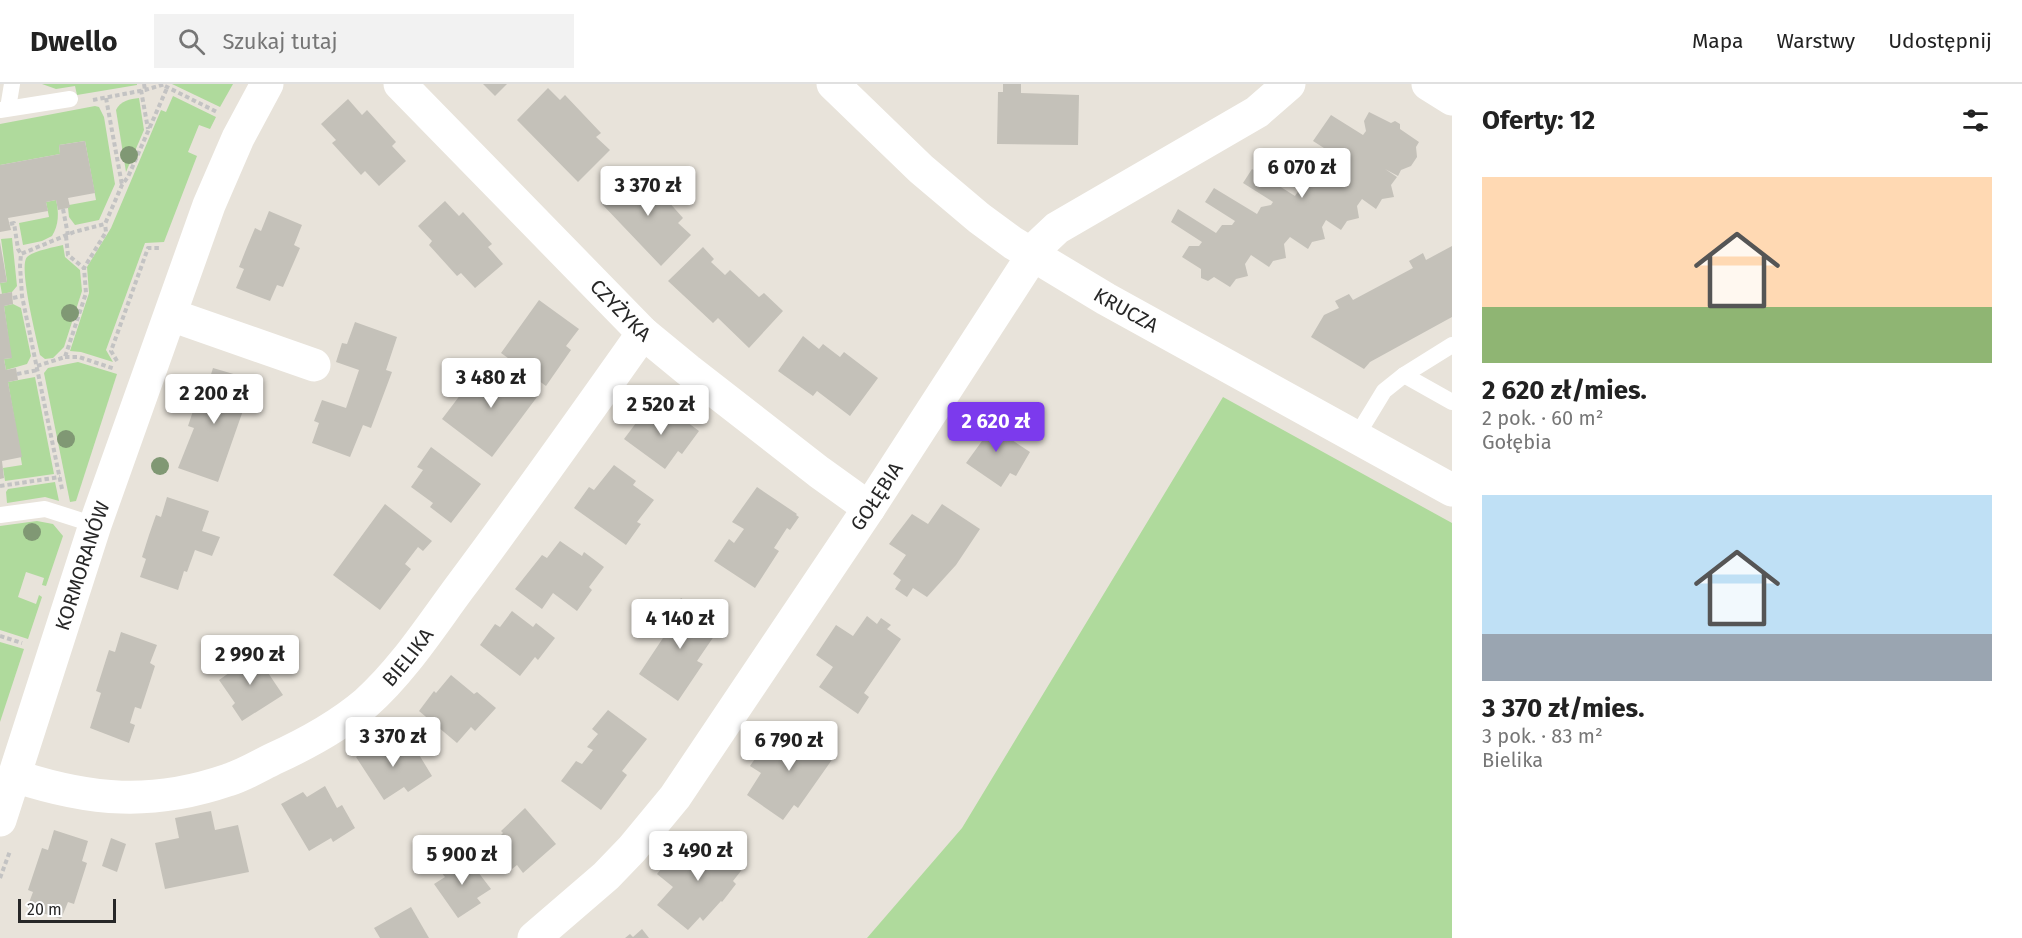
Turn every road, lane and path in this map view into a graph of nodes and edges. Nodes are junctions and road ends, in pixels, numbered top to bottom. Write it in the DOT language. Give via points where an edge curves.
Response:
graph roads {
  1 [pos="12,84"];
  2 [pos="144,84"];
  3 [pos="267,84"];
  4 [pos="400,84"];
  5 [pos="833,84"];
  6 [pos="1289,84"];
  7 [pos="1428,84"];
  8 [pos="165,86"];
  9 [pos="143,90"];
  10 [pos="106,98"];
  11 [pos="1452,99"];
  12 [pos="79,100"];
  13 [pos="208,108"];
  14 [pos="4,109"];
  15 [pos="149,129"];
  16 [pos="122,185"];
  17 [pos="63,208"];
  18 [pos="10,224"];
  19 [pos="105,224"];
  20 [pos="67,236"];
  21 [pos="21,254"];
  22 [pos="1032,255"];
  23 [pos="84,268"];
  24 [pos="22,296"];
  25 [pos="13,298"];
  26 [pos="171,315"];
  27 [pos="643,333"];
  28 [pos="1452,345"];
  29 [pos="65,357"];
  30 [pos="314,365"];
  31 [pos="106,366"];
  32 [pos="37,368"];
  33 [pos="17,374"];
  34 [pos="1404,375"];
  35 [pos="1452,402"];
  36 [pos="1356,436"];
  37 [pos="0,486"];
  38 [pos="1452,490"];
  39 [pos="869,508"];
  40 [pos="0,515"];
  41 [pos="95,525"];
  42 [pos="0,636"];
  43 [pos="17,642"];
  44 [pos="15,776"];
  45 [pos="6,833"];
  46 [pos="0,878"];
  47 [pos="534,938"];
  1 -- 14 [label="lane"];
  2 -- 9 [label="path"];
  3 -- 26 [label="street, KORMORANÓW" via="209,205"];
  4 -- 27 [label="street, CZYŻYKA"];
  5 -- 22 [label="street, KRUCZA" via="929,176"];
  6 -- 22 [label="street, GOŁĘBIA" via="1257,111 1057,228"];
  7 -- 11 [label="street"];
  8 -- 9 [label="path"];
  8 -- 13 [label="path"];
  8 -- 15 [label="path"];
  9 -- 10 [label="path"];
  9 -- 15 [label="path"];
  10 -- 12 [label="path"];
  10 -- 16 [label="path"];
  12 -- 14 [label="lane"];
  15 -- 16 [label="path"];
  16 -- 19 [label="path"];
  17 -- 20 [label="path"];
  18 -- 21 [label="path" via="14,223"];
  19 -- 20 [label="path"];
  19 -- 23 [label="path" via="106,232"];
  20 -- 21 [label="path"];
  20 -- 23 [label="path" via="69,255"];
  21 -- 24 [label="path"];
  22 -- 36 [label="street, KRUCZA"];
  22 -- 39 [label="street, GOŁĘBIA"];
  23 -- 29 [label="path" via="86,293"];
  24 -- 25 [label="path"];
  24 -- 32 [label="path"];
  26 -- 30 [label="street"];
  26 -- 41 [label="street, KORMORANÓW"];
  27 -- 39 [label="street, CZYŻYKA"];
  27 -- 44 [label="street, BIELIKA" via="402,664 382,688 338,723 291,751 231,779 175,794 103,796 51,788"];
  28 -- 34 [label="lane"];
  29 -- 31 [label="path" via="79,357"];
  29 -- 32 [label="path"];
  32 -- 33 [label="path"];
  32 -- 37 [label="path" via="60,479"];
  34 -- 35 [label="lane"];
  34 -- 36 [label="lane" via="1384,391"];
  36 -- 38 [label="street, KRUCZA"];
  39 -- 47 [label="street, GOŁĘBIA" via="675,797 606,876"];
  40 -- 41 [label="lane" via="45,509"];
  41 -- 44 [label="street, KORMORANÓW"];
  42 -- 43 [label="path"];
  44 -- 45 [label="street, KORMORANÓW"];
  45 -- 46 [label="path"];
}
